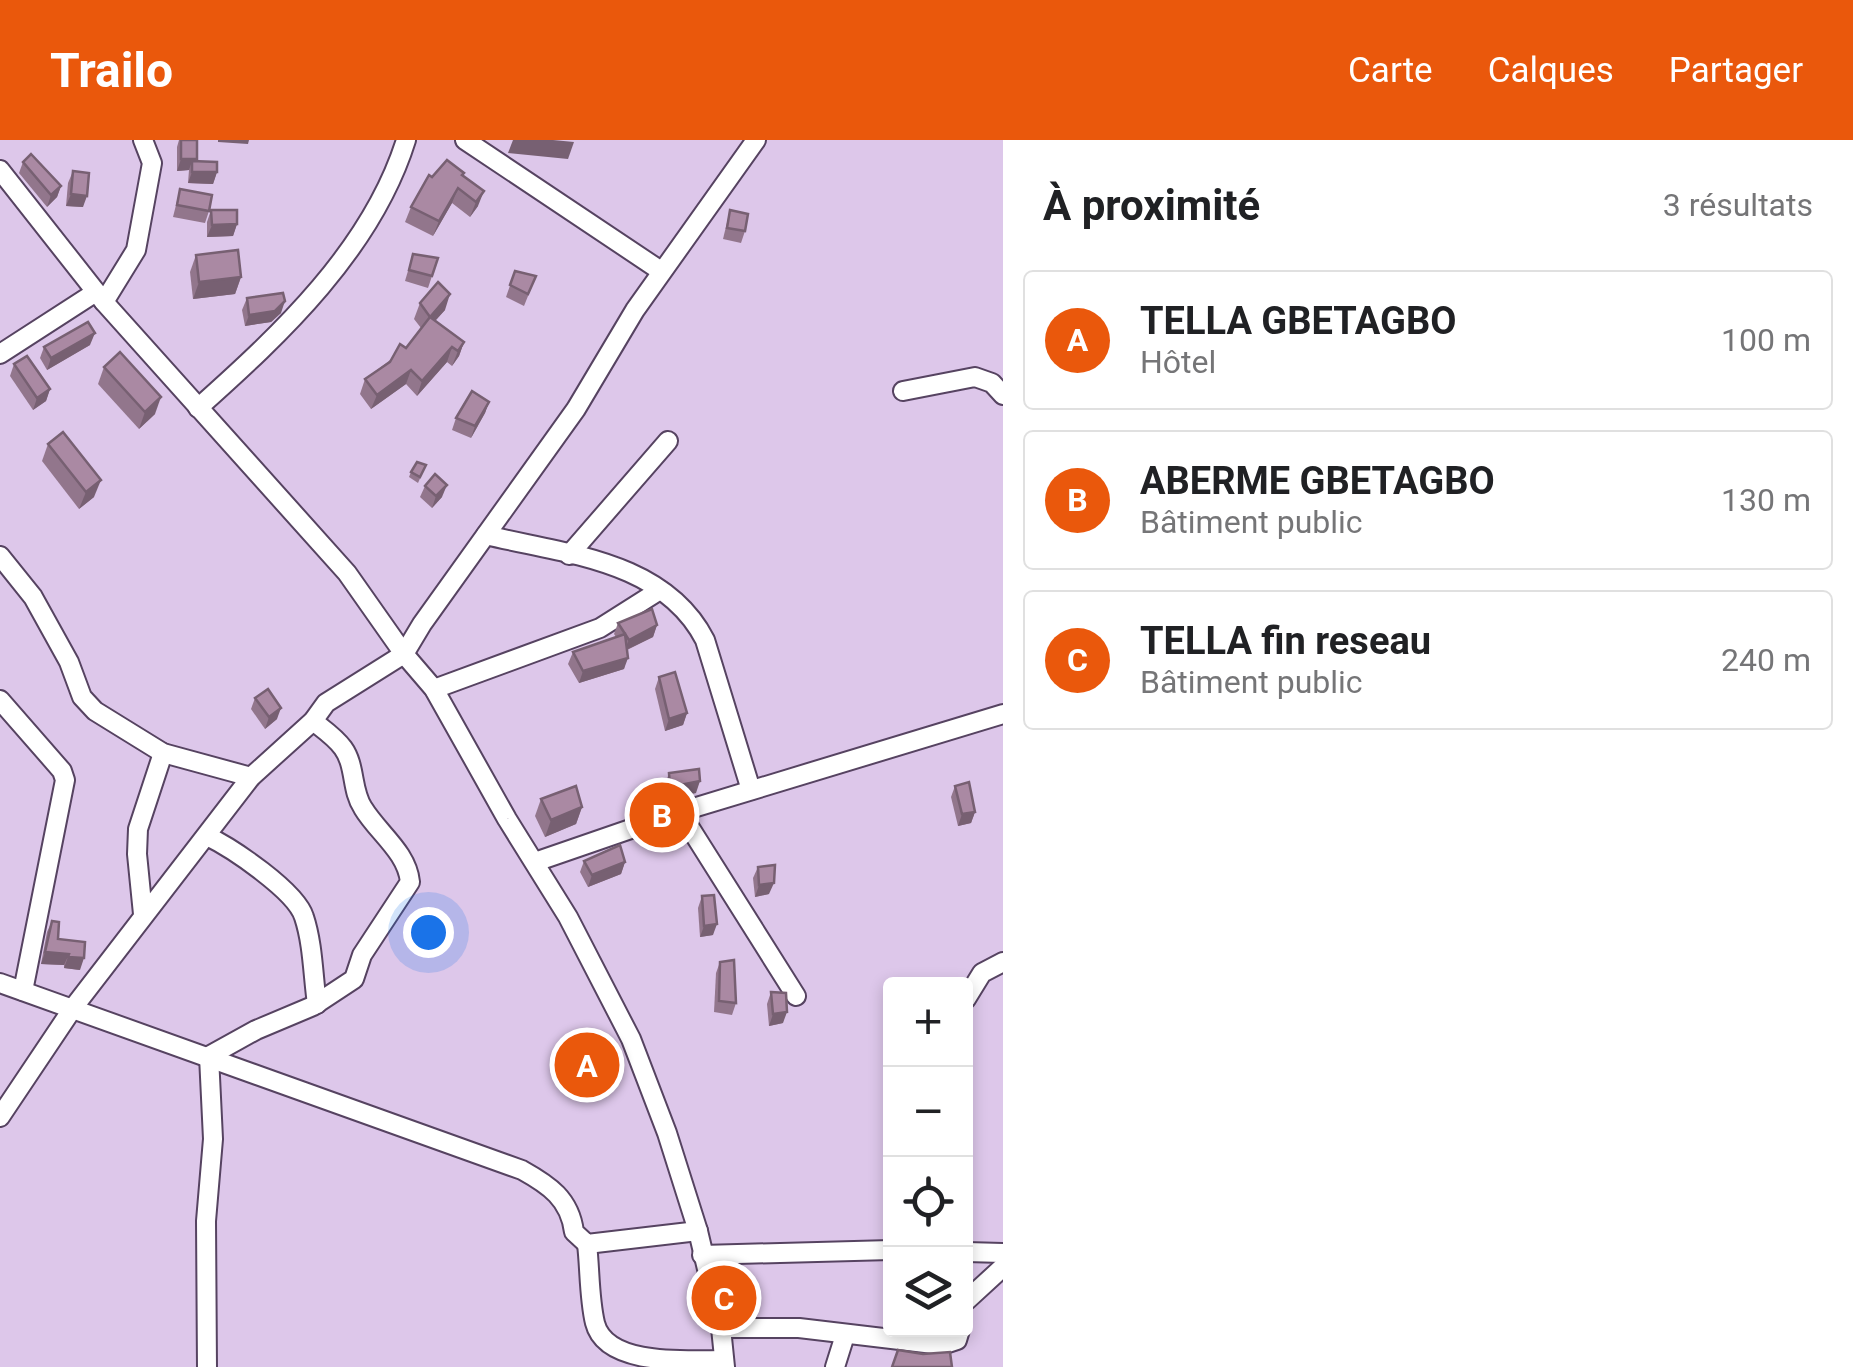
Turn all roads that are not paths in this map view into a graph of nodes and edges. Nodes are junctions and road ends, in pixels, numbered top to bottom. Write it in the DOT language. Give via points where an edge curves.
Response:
graph roads {
  1 [pos="144,140"];
  2 [pos="406,140"];
  3 [pos="464,140"];
  4 [pos="756,140"];
  5 [pos="744,148"];
  6 [pos="0,170"];
  7 [pos="660,272"];
  8 [pos="100,297"];
  9 [pos="0,354"];
  10 [pos="903,391"];
  11 [pos="1003,395"];
  12 [pos="198,408"];
  13 [pos="668,441"];
  14 [pos="486,535"];
  15 [pos="569,555"];
  16 [pos="0,556"];
  17 [pos="660,590"];
  18 [pos="404,654"];
  19 [pos="434,689"];
  20 [pos="0,700"];
  21 [pos="1003,714"];
  22 [pos="313,721"];
  23 [pos="163,753"];
  24 [pos="251,777"];
  25 [pos="751,790"];
  26 [pos="680,812"];
  27 [pos="208,836"];
  28 [pos="535,862"];
  29 [pos="143,914"];
  30 [pos="1003,962"];
  31 [pos="0,983"];
  32 [pos="973,988"];
  33 [pos="23,991"];
  34 [pos="796,996"];
  35 [pos="317,1004"];
  36 [pos="73,1008"];
  37 [pos="209,1056"];
  38 [pos="0,1118"];
  39 [pos="698,1231"];
  40 [pos="587,1244"];
  41 [pos="883,1250"];
  42 [pos="973,1252"];
  43 [pos="1003,1253"];
  44 [pos="702,1255"];
  45 [pos="1003,1267"];
  46 [pos="973,1295"];
  47 [pos="720,1328"];
  48 [pos="845,1334"];
  49 [pos="958,1337"];
  50 [pos="724,1364"];
  51 [pos="207,1367"];
  52 [pos="836,1367"];
  1 -- 8 [label="street" via="152,163 136,250"];
  2 -- 12 [label="street" via="368,222 326,279 275,340"];
  3 -- 7 [label="street"];
  4 -- 5 [label="street"];
  5 -- 7 [label="street"];
  6 -- 8 [label="street"];
  7 -- 14 [label="street" via="576,409"];
  8 -- 9 [label="street"];
  8 -- 12 [label="street"];
  10 -- 11 [label="street" via="975,378"];
  12 -- 18 [label="street" via="346,573"];
  13 -- 15 [label="street"];
  14 -- 15 [label="street"];
  14 -- 18 [label="street"];
  15 -- 17 [label="street" via="618,567"];
  16 -- 23 [label="street" via="32,597 87,704"];
  17 -- 19 [label="street" via="600,628"];
  17 -- 25 [label="street" via="705,640"];
  18 -- 19 [label="street"];
  18 -- 22 [label="street" via="350,685"];
  19 -- 28 [label="street"];
  20 -- 33 [label="street" via="65,780"];
  21 -- 25 [label="street"];
  22 -- 24 [label="street"];
  22 -- 35 [label="street" via="342,746 362,808 403,859 410,882 354,979"];
  23 -- 24 [label="street"];
  23 -- 29 [label="street" via="138,829"];
  24 -- 27 [label="street"];
  25 -- 26 [label="street"];
  26 -- 28 [label="street"];
  26 -- 34 [label="street"];
  27 -- 29 [label="street"];
  27 -- 35 [label="street" via="240,852 300,908"];
  28 -- 39 [label="street" via="631,1039"];
  29 -- 36 [label="street"];
  30 -- 32 [label="street" via="982,973"];
  31 -- 33 [label="street"];
  33 -- 36 [label="street"];
  35 -- 37 [label="street"];
  36 -- 37 [label="street"];
  36 -- 38 [label="street"];
  37 -- 40 [label="street" via="522,1170 565,1201 574,1232"];
  37 -- 51 [label="street"];
  39 -- 40 [label="street"];
  39 -- 44 [label="street"];
  40 -- 50 [label="street" via="596,1327 615,1348 646,1359"];
  41 -- 44 [label="street"];
  42 -- 43 [label="street"];
  44 -- 47 [label="street"];
  45 -- 46 [label="street"];
  47 -- 48 [label="street"];
  47 -- 50 [label="street"];
  48 -- 49 [label="street" via="942,1345"];
  48 -- 52 [label="street"];
}
